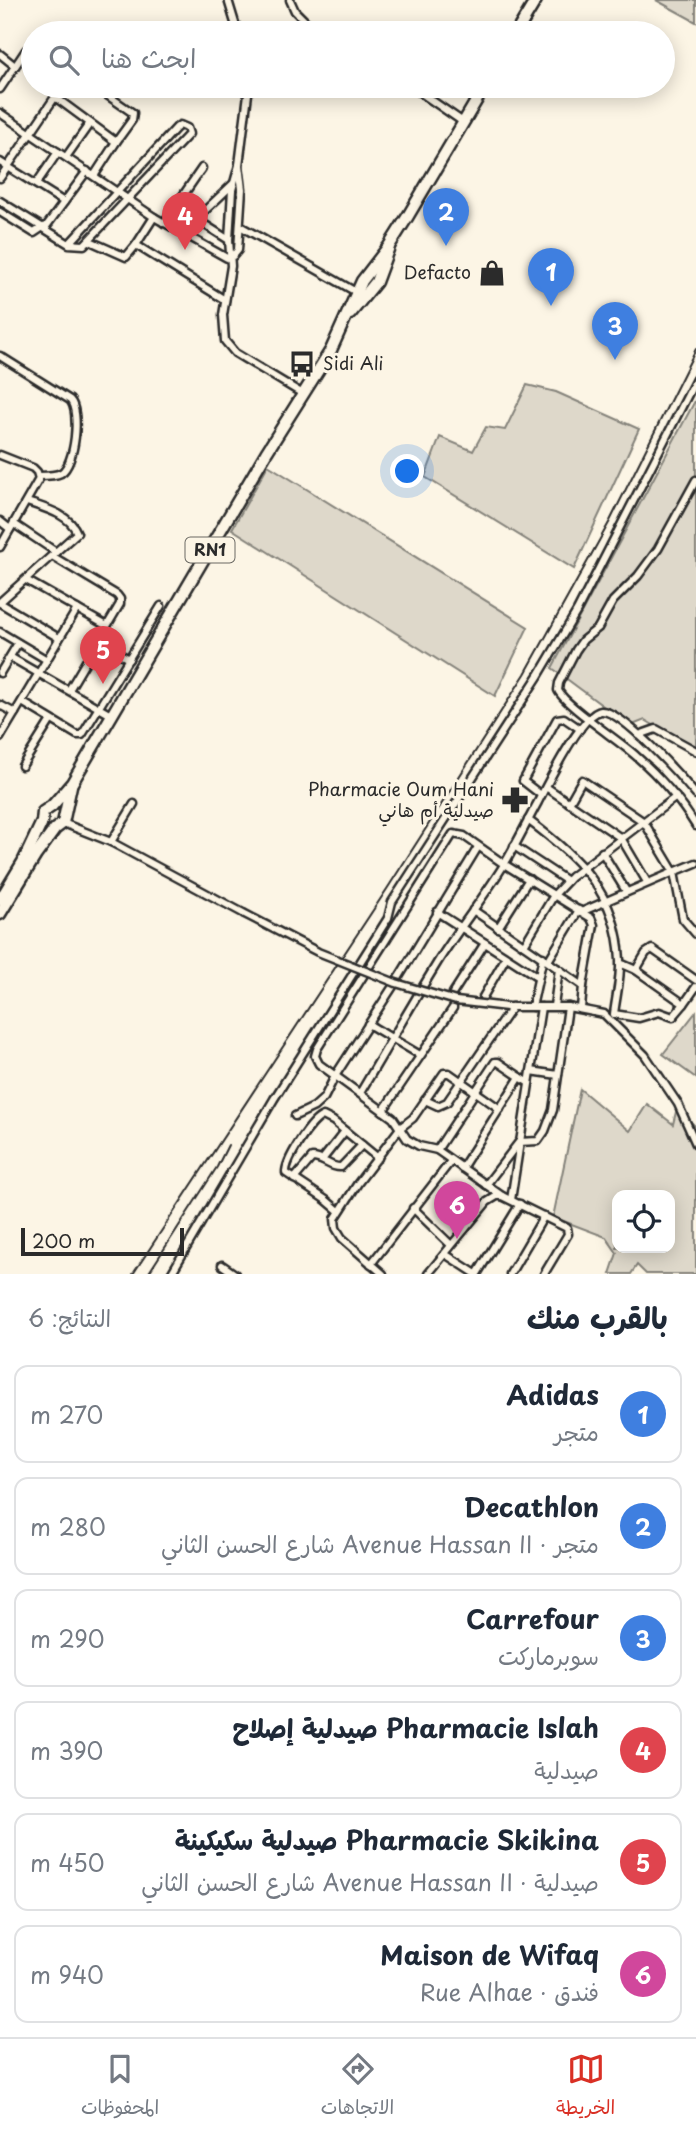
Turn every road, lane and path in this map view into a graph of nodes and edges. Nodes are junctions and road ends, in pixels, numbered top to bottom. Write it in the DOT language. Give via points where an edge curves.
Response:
graph roads {
  1 [pos="238,0"];
  2 [pos="290,0"];
  3 [pos="536,0"];
  4 [pos="228,1"];
  5 [pos="234,21"];
  6 [pos="305,21"];
  7 [pos="523,21"];
  8 [pos="0,54"];
  9 [pos="21,57"];
  10 [pos="15,66"];
  11 [pos="0,89"];
  12 [pos="54,98"];
  13 [pos="56,98"];
  14 [pos="112,98"];
  15 [pos="247,98"];
  16 [pos="428,98"];
  17 [pos="477,98"];
  18 [pos="0,113"];
  19 [pos="463,122"];
  20 [pos="90,123"];
  21 [pos="30,134"];
  22 [pos="116,142"];
  23 [pos="58,152"];
  24 [pos="66,158"];
  25 [pos="0,162"];
  26 [pos="239,165"];
  27 [pos="7,166"];
  28 [pos="202,168"];
  29 [pos="87,171"];
  30 [pos="94,176"];
  31 [pos="0,178"];
  32 [pos="233,183"];
  33 [pos="36,184"];
  34 [pos="117,192"];
  35 [pos="128,199"];
  36 [pos="0,201"];
  37 [pos="64,202"];
  38 [pos="177,205"];
  39 [pos="9,206"];
  40 [pos="2,214"];
  41 [pos="154,217"];
  42 [pos="197,219"];
  43 [pos="164,223"];
  44 [pos="240,226"];
  45 [pos="44,227"];
  46 [pos="229,240"];
  47 [pos="90,241"];
  48 [pos="69,244"];
  49 [pos="136,244"];
  50 [pos="231,258"];
  51 [pos="360,295"];
  52 [pos="225,300"];
  53 [pos="0,356"];
  54 [pos="696,380"];
  55 [pos="303,394"];
  56 [pos="0,455"];
  57 [pos="39,476"];
  58 [pos="696,480"];
  59 [pos="27,502"];
  60 [pos="0,522"];
  61 [pos="12,526"];
  62 [pos="0,547"];
  63 [pos="54,554"];
  64 [pos="26,580"];
  65 [pos="0,603"];
  66 [pos="161,606"];
  67 [pos="77,609"];
  68 [pos="107,626"];
  69 [pos="0,632"];
  70 [pos="59,638"];
  71 [pos="98,642"];
  72 [pos="18,643"];
  73 [pos="131,656"];
  74 [pos="10,657"];
  75 [pos="145,659"];
  76 [pos="47,660"];
  77 [pos="0,671"];
  78 [pos="39,673"];
  79 [pos="69,690"];
  80 [pos="22,702"];
  81 [pos="0,705"];
  82 [pos="100,709"];
  83 [pos="15,713"];
  84 [pos="111,715"];
  85 [pos="589,719"];
  86 [pos="51,720"];
  87 [pos="580,729"];
  88 [pos="639,735"];
  89 [pos="0,738"];
  90 [pos="696,751"];
  91 [pos="22,766"];
  92 [pos="72,783"];
  93 [pos="545,787"];
  94 [pos="541,795"];
  95 [pos="696,795"];
  96 [pos="676,797"];
  97 [pos="569,803"];
  98 [pos="134,804"];
  99 [pos="52,806"];
  100 [pos="528,820"];
  101 [pos="42,821"];
  102 [pos="61,822"];
  103 [pos="644,822"];
  104 [pos="696,826"];
  105 [pos="621,838"];
  106 [pos="111,842"];
  107 [pos="514,846"];
  108 [pos="478,847"];
  109 [pos="603,852"];
  110 [pos="696,863"];
  111 [pos="504,864"];
  112 [pos="583,866"];
  113 [pos="674,872"];
  114 [pos="528,879"];
  115 [pos="567,881"];
  116 [pos="647,882"];
  117 [pos="626,891"];
  118 [pos="554,895"];
  119 [pos="0,900"];
  120 [pos="605,900"];
  121 [pos="473,910"];
  122 [pos="580,911"];
  123 [pos="437,912"];
  124 [pos="0,914"];
  125 [pos="461,928"];
  126 [pos="498,928"];
  127 [pos="696,934"];
  128 [pos="485,943"];
  129 [pos="524,945"];
  130 [pos="506,957"];
  131 [pos="545,959"];
  132 [pos="620,963"];
  133 [pos="559,969"];
  134 [pos="636,970"];
  135 [pos="538,977"];
  136 [pos="696,980"];
  137 [pos="583,986"];
  138 [pos="696,987"];
  139 [pos="453,993"];
  140 [pos="482,997"];
  141 [pos="684,1004"];
  142 [pos="554,1006"];
  143 [pos="509,1007"];
  144 [pos="533,1007"];
  145 [pos="541,1007"];
  146 [pos="568,1007"];
  147 [pos="453,1008"];
  148 [pos="581,1009"];
  149 [pos="368,1024"];
  150 [pos="393,1038"];
  151 [pos="420,1055"];
  152 [pos="531,1071"];
  153 [pos="558,1075"];
  154 [pos="335,1076"];
  155 [pos="520,1077"];
  156 [pos="461,1081"];
  157 [pos="529,1083"];
  158 [pos="475,1090"];
  159 [pos="360,1093"];
  160 [pos="425,1100"];
  161 [pos="500,1109"];
  162 [pos="383,1111"];
  163 [pos="295,1116"];
  164 [pos="400,1128"];
  165 [pos="345,1131"];
  166 [pos="519,1142"];
  167 [pos="696,1144"];
  168 [pos="362,1145"];
  169 [pos="437,1150"];
  170 [pos="377,1158"];
  171 [pos="322,1160"];
  172 [pos="451,1161"];
  173 [pos="462,1168"];
  174 [pos="294,1179"];
  175 [pos="486,1185"];
  176 [pos="502,1196"];
  177 [pos="511,1200"];
  178 [pos="520,1204"];
  179 [pos="413,1208"];
  180 [pos="339,1211"];
  181 [pos="544,1216"];
  182 [pos="451,1245"];
  183 [pos="445,1254"];
  184 [pos="371,1264"];
  185 [pos="222,1265"];
  186 [pos="463,1271"];
  187 [pos="171,1274"];
  188 [pos="234,1274"];
  189 [pos="383,1274"];
  190 [pos="428,1274"];
  191 [pos="477,1274"];
  192 [pos="510,1274"];
  193 [pos="544,1274"];
  1 -- 4 [label="street"];
  2 -- 6 [label="street"];
  3 -- 7 [label="main road"];
  4 -- 5 [label="street"];
  8 -- 10 [label="street"];
  9 -- 10 [label="street"];
  10 -- 11 [label="street"];
  12 -- 21 [label="street"];
  13 -- 20 [label="street"];
  14 -- 22 [label="street" via="134,113"];
  15 -- 26 [label="street"];
  16 -- 19 [label="street"];
  17 -- 19 [label="main road, RN1"];
  18 -- 21 [label="street"];
  19 -- 51 [label="main road, RN1"];
  20 -- 22 [label="street"];
  20 -- 24 [label="street"];
  21 -- 23 [label="street"];
  21 -- 27 [label="street"];
  22 -- 30 [label="street"];
  23 -- 24 [label="street"];
  23 -- 33 [label="street"];
  24 -- 29 [label="street"];
  25 -- 27 [label="street"];
  26 -- 32 [label="street"];
  26 -- 44 [label="street"];
  27 -- 31 [label="street"];
  27 -- 33 [label="street"];
  28 -- 38 [label="street"];
  29 -- 30 [label="street"];
  29 -- 37 [label="street"];
  30 -- 34 [label="street"];
  32 -- 42 [label="street"];
  32 -- 46 [label="street"];
  33 -- 37 [label="street"];
  34 -- 35 [label="street"];
  34 -- 35 [label="street" via="176,128 184,127 189,134"];
  34 -- 48 [label="street"];
  35 -- 41 [label="street"];
  35 -- 47 [label="street"];
  36 -- 39 [label="street"];
  37 -- 45 [label="street"];
  38 -- 42 [label="street"];
  38 -- 43 [label="street"];
  39 -- 40 [label="street"];
  39 -- 45 [label="street"];
  40 -- 45 [label="street" via="34,233"];
  41 -- 43 [label="street"];
  41 -- 49 [label="street"];
  42 -- 46 [label="street"];
  43 -- 50 [label="street"];
  44 -- 50 [label="street" via="238,250"];
  44 -- 51 [label="street"];
  45 -- 48 [label="street"];
  46 -- 50 [label="street"];
  47 -- 48 [label="street" via="81,246"];
  47 -- 49 [label="street" via="126,257"];
  49 -- 52 [label="street"];
  50 -- 52 [label="street"];
  51 -- 55 [label="main road, RN1"];
  52 -- 55 [label="street" via="222,330 228,346"];
  53 -- 57 [label="street" via="70,400 76,410 66,468"];
  54 -- 187 [label="street" via="577,611 392,902 388,918"];
  55 -- 75 [label="main road, RN1"];
  56 -- 57 [label="street" via="33,468"];
  57 -- 59 [label="street"];
  58 -- 85 [label="street" via="658,549 613,601 598,628 583,640 559,683 560,696"];
  59 -- 61 [label="street"];
  59 -- 63 [label="street" via="63,517 76,530"];
  60 -- 61 [label="street"];
  61 -- 62 [label="street"];
  61 -- 63 [label="street"];
  63 -- 64 [label="street"];
  63 -- 68 [label="street" via="120,597"];
  64 -- 65 [label="street"];
  64 -- 67 [label="street"];
  65 -- 70 [label="street"];
  66 -- 73 [label="street"];
  67 -- 68 [label="street"];
  67 -- 70 [label="street"];
  68 -- 71 [label="street"];
  69 -- 72 [label="street"];
  70 -- 76 [label="street"];
  71 -- 73 [label="street"];
  71 -- 79 [label="street"];
  72 -- 74 [label="street"];
  72 -- 76 [label="street"];
  73 -- 75 [label="street"];
  73 -- 82 [label="street"];
  74 -- 77 [label="street"];
  74 -- 78 [label="street"];
  75 -- 84 [label="main road, RN1"];
  76 -- 78 [label="street"];
  78 -- 79 [label="street"];
  78 -- 80 [label="street"];
  79 -- 82 [label="street"];
  80 -- 83 [label="street"];
  80 -- 86 [label="street"];
  81 -- 83 [label="street"];
  82 -- 84 [label="street"];
  82 -- 86 [label="street" via="81,736"];
  83 -- 89 [label="street"];
  84 -- 92 [label="main road, RN1"];
  85 -- 87 [label="street"];
  85 -- 88 [label="street" via="604,711"];
  85 -- 96 [label="street" via="635,755"];
  86 -- 91 [label="street"];
  87 -- 93 [label="street"];
  87 -- 94 [label="street" via="564,718 557,719 523,781"];
  88 -- 90 [label="street" via="656,729"];
  88 -- 95 [label="street"];
  92 -- 99 [label="main road, RN1"];
  92 -- 102 [label="main road, RN1"];
  93 -- 94 [label="street"];
  93 -- 97 [label="street"];
  94 -- 100 [label="street"];
  96 -- 103 [label="street"];
  96 -- 104 [label="street"];
  97 -- 103 [label="street" via="582,780"];
  97 -- 105 [label="street"];
  98 -- 106 [label="street"];
  99 -- 101 [label="main road, RN1" via="43,812"];
  99 -- 102 [label="main road" via="57,807"];
  100 -- 107 [label="street"];
  100 -- 112 [label="street"];
  101 -- 102 [label="main road" via="45,826"];
  101 -- 119 [label="main road, RN1"];
  102 -- 106 [label="street"];
  102 -- 124 [label="main road, RN1"];
  103 -- 105 [label="street"];
  103 -- 113 [label="street"];
  105 -- 109 [label="street"];
  105 -- 116 [label="street"];
  106 -- 143 [label="street, bridge" via="318,952 456,1001"];
  107 -- 111 [label="street"];
  107 -- 115 [label="street"];
  108 -- 111 [label="street"];
  108 -- 123 [label="street"];
  108 -- 154 [label="street" via="459,834 450,836 326,1034 316,1058"];
  109 -- 112 [label="street"];
  109 -- 117 [label="street"];
  110 -- 113 [label="street"];
  111 -- 114 [label="street"];
  111 -- 121 [label="street"];
  112 -- 115 [label="street"];
  112 -- 120 [label="street"];
  113 -- 116 [label="street"];
  113 -- 127 [label="street" via="683,919"];
  114 -- 118 [label="street"];
  114 -- 126 [label="street"];
  115 -- 118 [label="street"];
  116 -- 117 [label="street"];
  117 -- 120 [label="street"];
  118 -- 122 [label="street"];
  118 -- 129 [label="street"];
  120 -- 122 [label="street"];
  120 -- 132 [label="street"];
  121 -- 125 [label="street"];
  121 -- 126 [label="street"];
  122 -- 131 [label="street"];
  122 -- 137 [label="street" via="594,925"];
  123 -- 125 [label="street"];
  123 -- 149 [label="street"];
  125 -- 128 [label="street"];
  125 -- 150 [label="street"];
  126 -- 129 [label="street"];
  128 -- 130 [label="street"];
  128 -- 139 [label="street"];
  129 -- 131 [label="street"];
  130 -- 135 [label="street"];
  130 -- 140 [label="street"];
  131 -- 133 [label="street"];
  131 -- 135 [label="street"];
  132 -- 134 [label="street"];
  132 -- 141 [label="street" via="614,1014 639,1018 659,1012 673,1017"];
  133 -- 137 [label="street"];
  133 -- 142 [label="street"];
  134 -- 136 [label="street" via="652,949"];
  134 -- 141 [label="street"];
  135 -- 144 [label="street"];
  137 -- 148 [label="street"];
  138 -- 141 [label="street"];
  142 -- 145 [label="street"];
  142 -- 146 [label="street"];
  143 -- 144 [label="street"];
  143 -- 156 [label="street"];
  144 -- 145 [label="street"];
  145 -- 152 [label="street"];
  146 -- 148 [label="street"];
  146 -- 153 [label="street"];
  147 -- 151 [label="street"];
  148 -- 167 [label="street" via="604,1014 645,1055 678,1104"];
  149 -- 150 [label="street"];
  149 -- 154 [label="street"];
  150 -- 151 [label="street"];
  150 -- 159 [label="street"];
  151 -- 162 [label="street"];
  152 -- 153 [label="street"];
  152 -- 157 [label="street"];
  153 -- 166 [label="street" via="552,1114 542,1137"];
  154 -- 159 [label="street"];
  154 -- 163 [label="street" via="324,1098"];
  155 -- 157 [label="street"];
  155 -- 158 [label="street" via="495,1062"];
  155 -- 161 [label="street"];
  156 -- 158 [label="street"];
  156 -- 160 [label="street" via="443,1105"];
  156 -- 160 [label="street" via="444,1073"];
  157 -- 166 [label="street"];
  158 -- 161 [label="street"];
  158 -- 169 [label="street"];
  159 -- 162 [label="street"];
  160 -- 164 [label="street"];
  161 -- 173 [label="street"];
  162 -- 164 [label="street"];
  164 -- 169 [label="street" via="413,1143"];
  164 -- 170 [label="street"];
  165 -- 168 [label="street"];
  165 -- 171 [label="street"];
  165 -- 174 [label="street" via="323,1116 318,1118 285,1168"];
  166 -- 175 [label="street"];
  166 -- 177 [label="street"];
  168 -- 170 [label="street"];
  168 -- 171 [label="street" via="341,1167"];
  169 -- 172 [label="street"];
  170 -- 180 [label="street"];
  171 -- 174 [label="street" via="312,1158"];
  172 -- 173 [label="street"];
  172 -- 179 [label="street"];
  173 -- 175 [label="street"];
  174 -- 180 [label="street"];
  175 -- 176 [label="street"];
  176 -- 177 [label="street"];
  176 -- 182 [label="street" via="487,1202"];
  177 -- 178 [label="street"];
  178 -- 181 [label="street"];
  178 -- 191 [label="street"];
  179 -- 182 [label="street"];
  179 -- 184 [label="street"];
  180 -- 184 [label="street" via="335,1219 342,1238"];
  181 -- 192 [label="street"];
  181 -- 193 [label="street" via="568,1231"];
  182 -- 183 [label="street"];
  183 -- 186 [label="street"];
  183 -- 190 [label="street"];
  184 -- 189 [label="street"];
  185 -- 188 [label="street"];
  186 -- 191 [label="street"];
}
